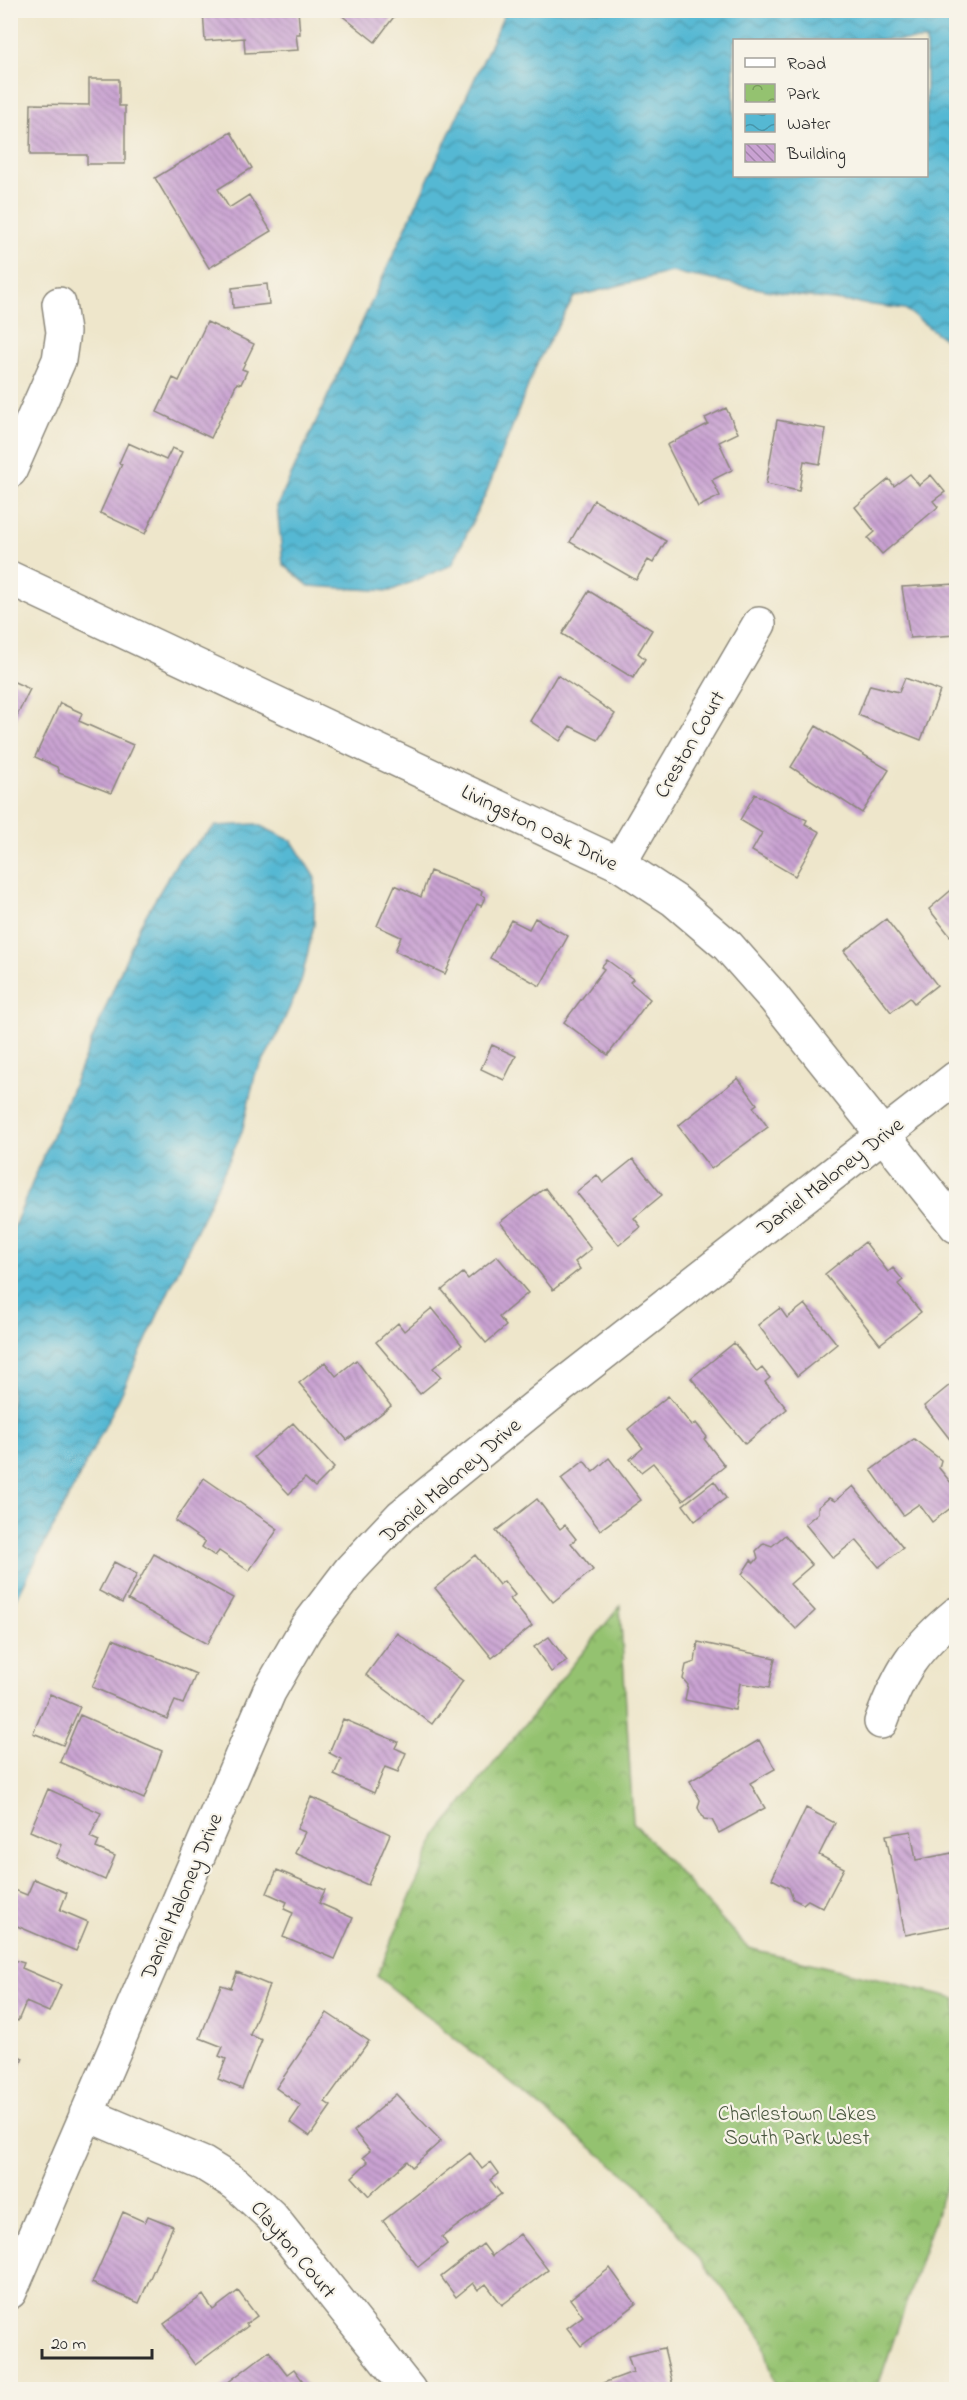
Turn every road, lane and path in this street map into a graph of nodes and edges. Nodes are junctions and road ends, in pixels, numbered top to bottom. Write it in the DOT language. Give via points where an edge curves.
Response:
graph roads {
  1 [pos="60,304"];
  2 [pos="10,471"];
  3 [pos="10,578"];
  4 [pos="759,624"];
  5 [pos="619,864"];
  6 [pos="957,1078"];
  7 [pos="883,1135"];
  8 [pos="957,1226"];
  9 [pos="957,1614"];
  10 [pos="881,1722"];
  11 [pos="86,2114"];
  12 [pos="10,2292"];
  13 [pos="409,2390"];
  1 -- 2 [label="street" via="63,332 58,360"];
  3 -- 5 [label="street, Livingston Oak Drive"];
  4 -- 5 [label="street, Creston Court"];
  5 -- 7 [label="street, Livingston Oak Drive" via="674,900 728,946"];
  6 -- 7 [label="street, Daniel Maloney Drive"];
  7 -- 8 [label="street, Livingston Oak Drive"];
  7 -- 11 [label="street, Daniel Maloney Drive" via="401,1516 351,1569 306,1628 269,1692"];
  9 -- 10 [label="street" via="917,1651 895,1684"];
  11 -- 12 [label="street, Daniel Maloney Drive"];
  11 -- 13 [label="street, Clayton Court" via="204,2164 236,2184 271,2216"];
}
